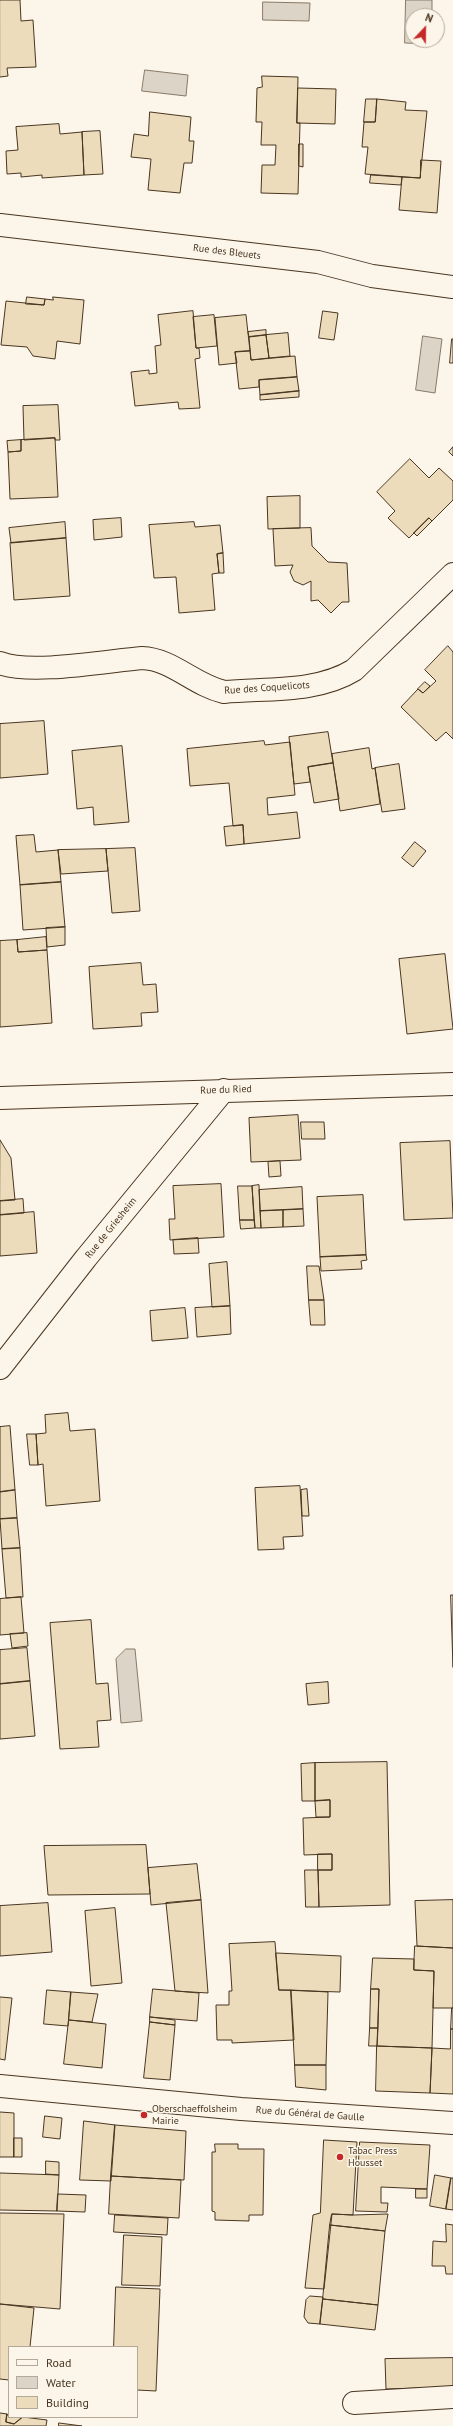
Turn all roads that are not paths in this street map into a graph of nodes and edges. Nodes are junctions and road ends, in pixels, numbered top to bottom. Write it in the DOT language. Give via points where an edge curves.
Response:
graph roads {
  1 [pos="0,225"];
  2 [pos="453,287"];
  3 [pos="453,574"];
  4 [pos="0,663"];
  5 [pos="453,1084"];
  6 [pos="224,1090"];
  7 [pos="0,1098"];
  8 [pos="0,1368"];
  9 [pos="0,2086"];
  10 [pos="453,2123"];
  11 [pos="453,2397"];
  12 [pos="354,2403"];
  1 -- 2 [label="street, Rue des Bleuets" via="318,262 372,276"];
  3 -- 4 [label="street, Rue des Coquelicots" via="354,670 339,680 320,684 224,692 209,688 156,658 29,668"];
  5 -- 6 [label="street, Rue du Ried"];
  6 -- 7 [label="street, Rue du Ried"];
  6 -- 8 [label="street, Rue de Griesheim" via="86,1258"];
  9 -- 10 [label="street, Rue du Général de Gaulle" via="234,2109"];
  11 -- 12 [label="street"];
}
